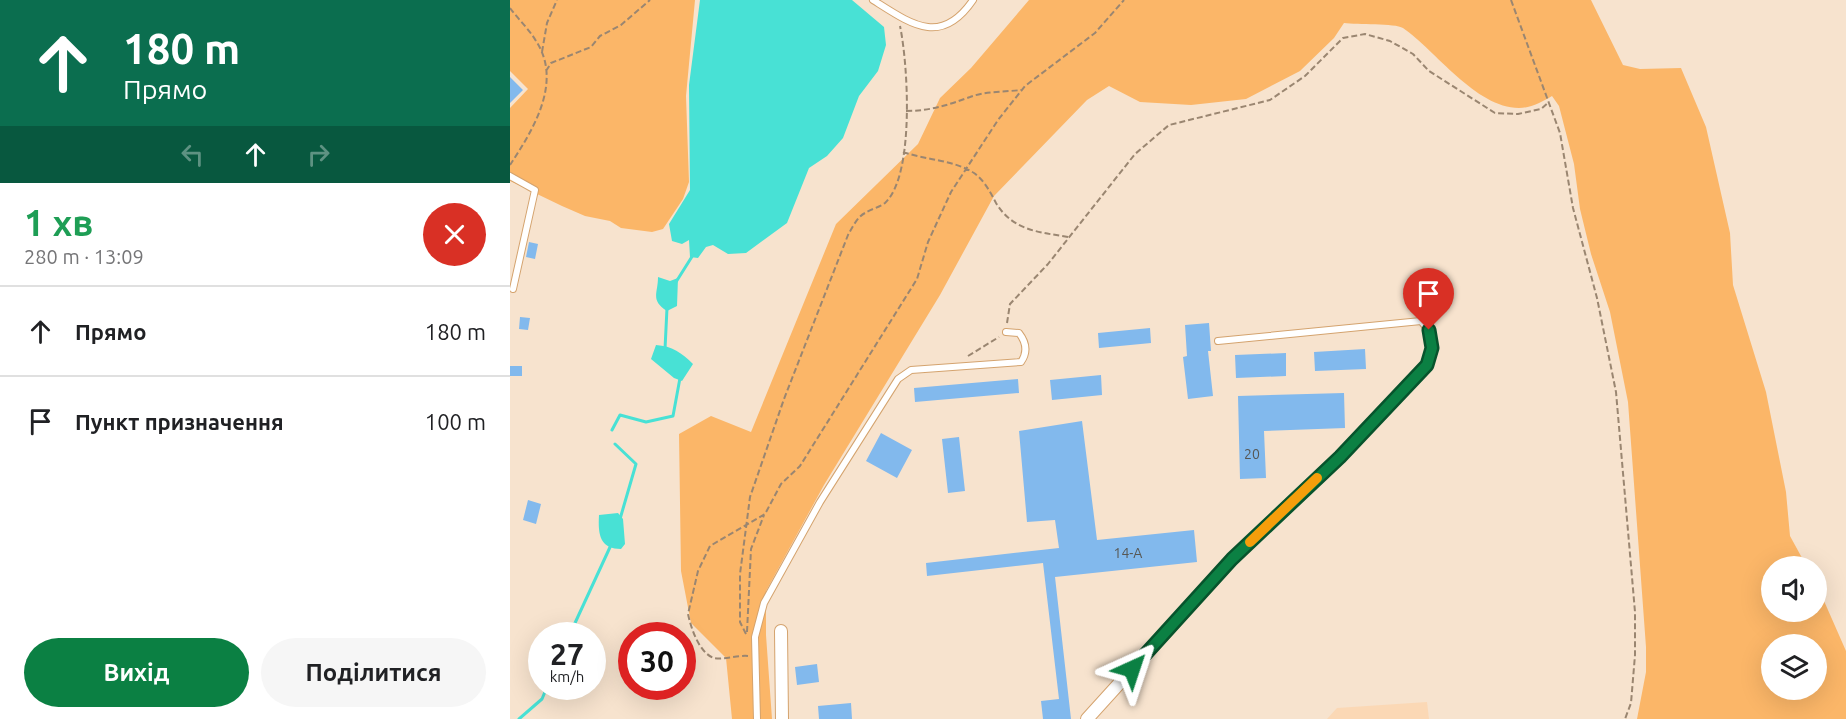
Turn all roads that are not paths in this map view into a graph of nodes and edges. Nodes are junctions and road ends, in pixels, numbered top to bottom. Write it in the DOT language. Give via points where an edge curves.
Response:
graph roads {
  1 [pos="873,0"];
  2 [pos="973,0"];
  3 [pos="510,176"];
  4 [pos="513,289"];
  5 [pos="1006,332"];
  6 [pos="1218,341"];
  7 [pos="1340,457"];
  8 [pos="781,631"];
  9 [pos="757,719"];
  10 [pos="782,719"];
  11 [pos="1087,719"];
  1 -- 2 [label="lane" via="930,29 960,16"];
  3 -- 4 [label="lane" via="534,190"];
  5 -- 9 [label="lane" via="1019,333 1024,341 1026,355 1021,362 911,370 898,379 820,502 764,603 756,637"];
  6 -- 7 [label="lane" via="1421,321 1429,330 1432,348 1427,365"];
  7 -- 11 [label="street" via="1232,559"];
  8 -- 10 [label="street"];
}
